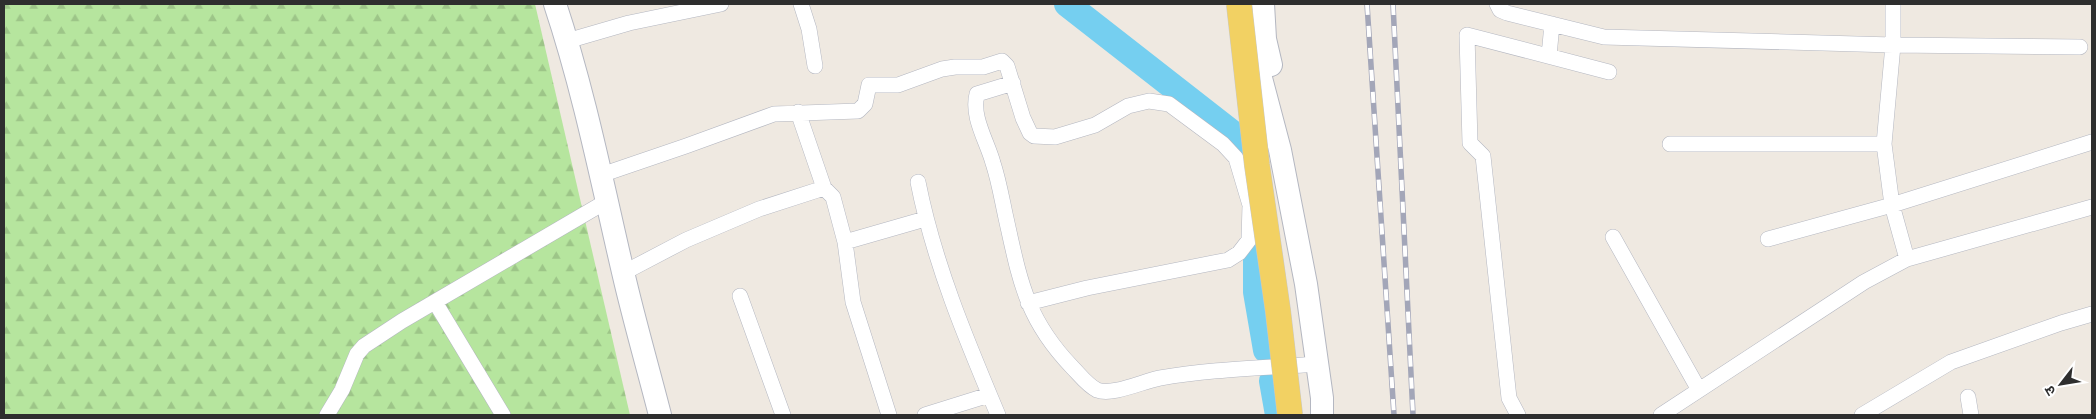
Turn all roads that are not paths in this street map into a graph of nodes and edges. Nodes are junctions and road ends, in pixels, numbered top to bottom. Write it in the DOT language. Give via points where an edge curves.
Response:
graph roads {
  1 [pos="555,4"];
  2 [pos="721,4"];
  3 [pos="801,4"];
  4 [pos="1239,4"];
  5 [pos="1248,4"];
  6 [pos="1263,4"];
  7 [pos="1497,4"];
  8 [pos="1893,4"];
  9 [pos="1552,24"];
  10 [pos="567,41"];
  11 [pos="1893,45"];
  12 [pos="2080,47"];
  13 [pos="1549,56"];
  14 [pos="816,66"];
  15 [pos="1609,72"];
  16 [pos="1013,83"];
  17 [pos="798,112"];
  18 [pos="2092,142"];
  19 [pos="1670,144"];
  20 [pos="1884,144"];
  21 [pos="601,175"];
  22 [pos="918,182"];
  23 [pos="824,188"];
  24 [pos="607,201"];
  25 [pos="1892,205"];
  26 [pos="2092,207"];
  27 [pos="925,219"];
  28 [pos="1613,237"];
  29 [pos="1768,239"];
  30 [pos="845,242"];
  31 [pos="1907,259"];
  32 [pos="623,273"];
  33 [pos="740,296"];
  34 [pos="434,302"];
  35 [pos="1028,304"];
  36 [pos="2092,314"];
  37 [pos="1318,364"];
  38 [pos="1700,390"];
  39 [pos="989,395"];
  40 [pos="1968,398"];
  41 [pos="327,415"];
  42 [pos="503,415"];
  43 [pos="660,415"];
  44 [pos="783,415"];
  45 [pos="889,415"];
  46 [pos="925,415"];
  47 [pos="998,415"];
  48 [pos="1290,415"];
  49 [pos="1322,415"];
  50 [pos="1335,415"];
  51 [pos="1518,415"];
  52 [pos="1661,415"];
  53 [pos="1862,415"];
  54 [pos="1971,415"];
  1 -- 10 [label="street"];
  2 -- 10 [label="street" via="630,23"];
  3 -- 14 [label="street"];
  4 -- 48 [label="main road, bridge"];
  5 -- 37 [label="street" via="1252,42 1280,150"];
  6 -- 50 [label="street" via="1265,40 1312,248 1333,376"];
  7 -- 9 [label="street" via="1507,13"];
  8 -- 11 [label="street"];
  9 -- 11 [label="street" via="1604,38"];
  9 -- 13 [label="street"];
  10 -- 21 [label="street"];
  11 -- 12 [label="street"];
  11 -- 20 [label="street"];
  13 -- 15 [label="street"];
  13 -- 51 [label="street" via="1466,35 1470,143 1483,156 1509,398"];
  16 -- 17 [label="street" via="1002,61 983,67 955,67 898,85 869,85 865,104 858,111"];
  16 -- 35 [label="street" via="977,94 974,104 994,164 1018,274"];
  16 -- 35 [label="street" via="1030,133 1041,138 1095,125 1128,106 1149,101 1168,104 1223,144 1236,158 1250,205 1250,240 1228,260 1087,288"];
  17 -- 21 [label="street" via="774,114"];
  17 -- 23 [label="street"];
  18 -- 25 [label="street"];
  19 -- 20 [label="street"];
  20 -- 25 [label="street"];
  21 -- 24 [label="street"];
  22 -- 27 [label="street"];
  23 -- 30 [label="street" via="833,197"];
  23 -- 32 [label="street" via="759,209 686,240"];
  24 -- 32 [label="street"];
  24 -- 34 [label="street"];
  25 -- 29 [label="street"];
  25 -- 31 [label="street"];
  26 -- 31 [label="street"];
  27 -- 30 [label="street"];
  27 -- 39 [label="street" via="940,269"];
  28 -- 38 [label="street"];
  30 -- 45 [label="street" via="853,302"];
  31 -- 38 [label="street" via="1864,282"];
  32 -- 43 [label="street"];
  33 -- 44 [label="street"];
  34 -- 41 [label="street" via="364,346"];
  34 -- 42 [label="street"];
  35 -- 37 [label="street" via="1063,358 1088,384 1099,390 1112,391 1168,377"];
  36 -- 53 [label="street" via="1951,362"];
  37 -- 49 [label="street"];
  38 -- 52 [label="street"];
  39 -- 46 [label="street"];
  39 -- 47 [label="street"];
  40 -- 54 [label="street"];
}
